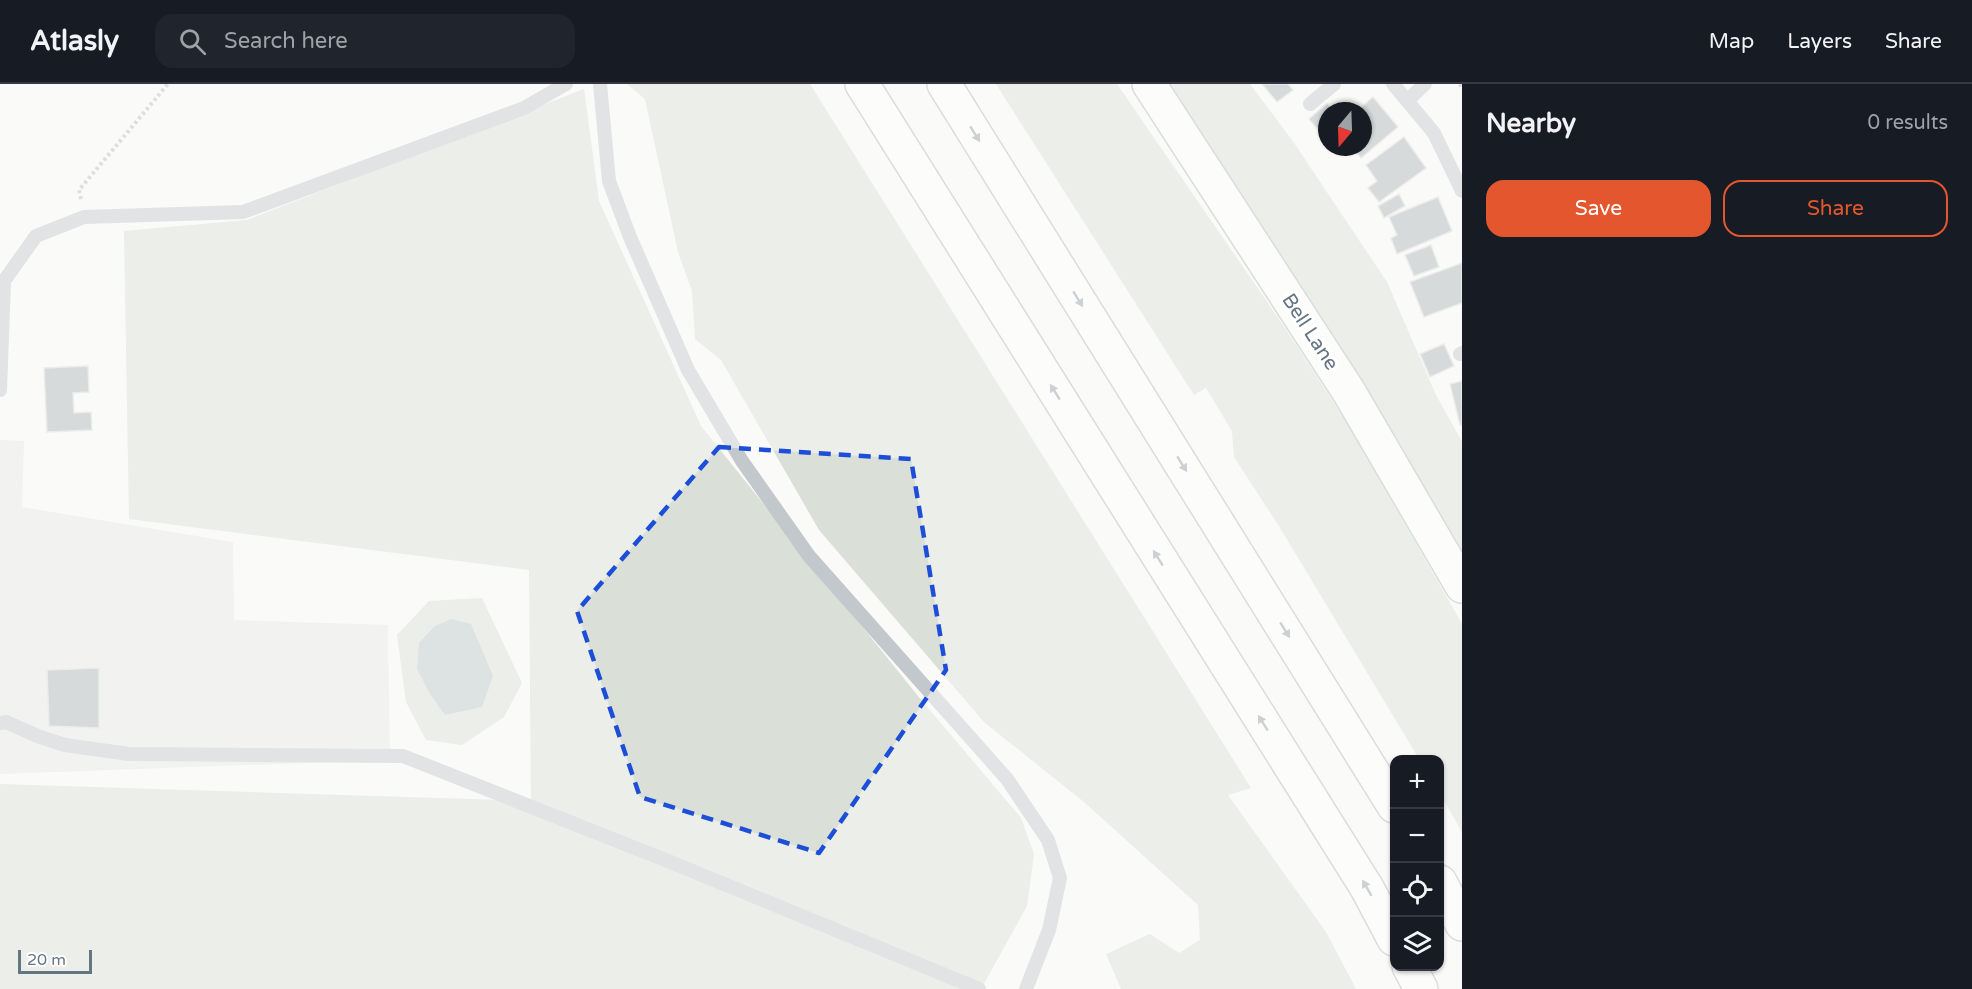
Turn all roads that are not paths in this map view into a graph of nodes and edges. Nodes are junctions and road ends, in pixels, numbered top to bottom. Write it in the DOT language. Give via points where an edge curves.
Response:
graph roads {
  1 [pos="566,84"];
  2 [pos="600,84"];
  3 [pos="862,84"];
  4 [pos="944,84"];
  5 [pos="1149,84"];
  6 [pos="1334,84"];
  7 [pos="1394,84"];
  8 [pos="1425,84"];
  9 [pos="1408,100"];
  10 [pos="1310,104"];
  11 [pos="1462,191"];
  12 [pos="0,390"];
  13 [pos="1462,586"];
  14 [pos="0,723"];
  15 [pos="1390,798"];
  16 [pos="1444,890"];
  17 [pos="1462,924"];
  18 [pos="1390,930"];
  19 [pos="1412,971"];
  20 [pos="979,989"];
  21 [pos="1026,989"];
  22 [pos="1421,989"];
  1 -- 12 [label="lane" via="524,108 243,212 84,217 36,236 4,281"];
  2 -- 21 [label="lane" via="609,181 683,360 700,391 742,461 809,556 1007,779 1048,840 1060,878 1049,930"];
  18 -- 3 [label="main road, one-way"];
  4 -- 15 [label="main road, one-way"];
  5 -- 13 [label="main road, Bell Lane" via="1350,392"];
  6 -- 10 [label="lane"];
  7 -- 9 [label="lane"];
  8 -- 9 [label="lane"];
  9 -- 11 [label="lane" via="1434,133"];
  14 -- 20 [label="lane" via="65,745 129,754 403,756"];
  16 -- 17 [label="main road"];
  19 -- 22 [label="main road"];
}
